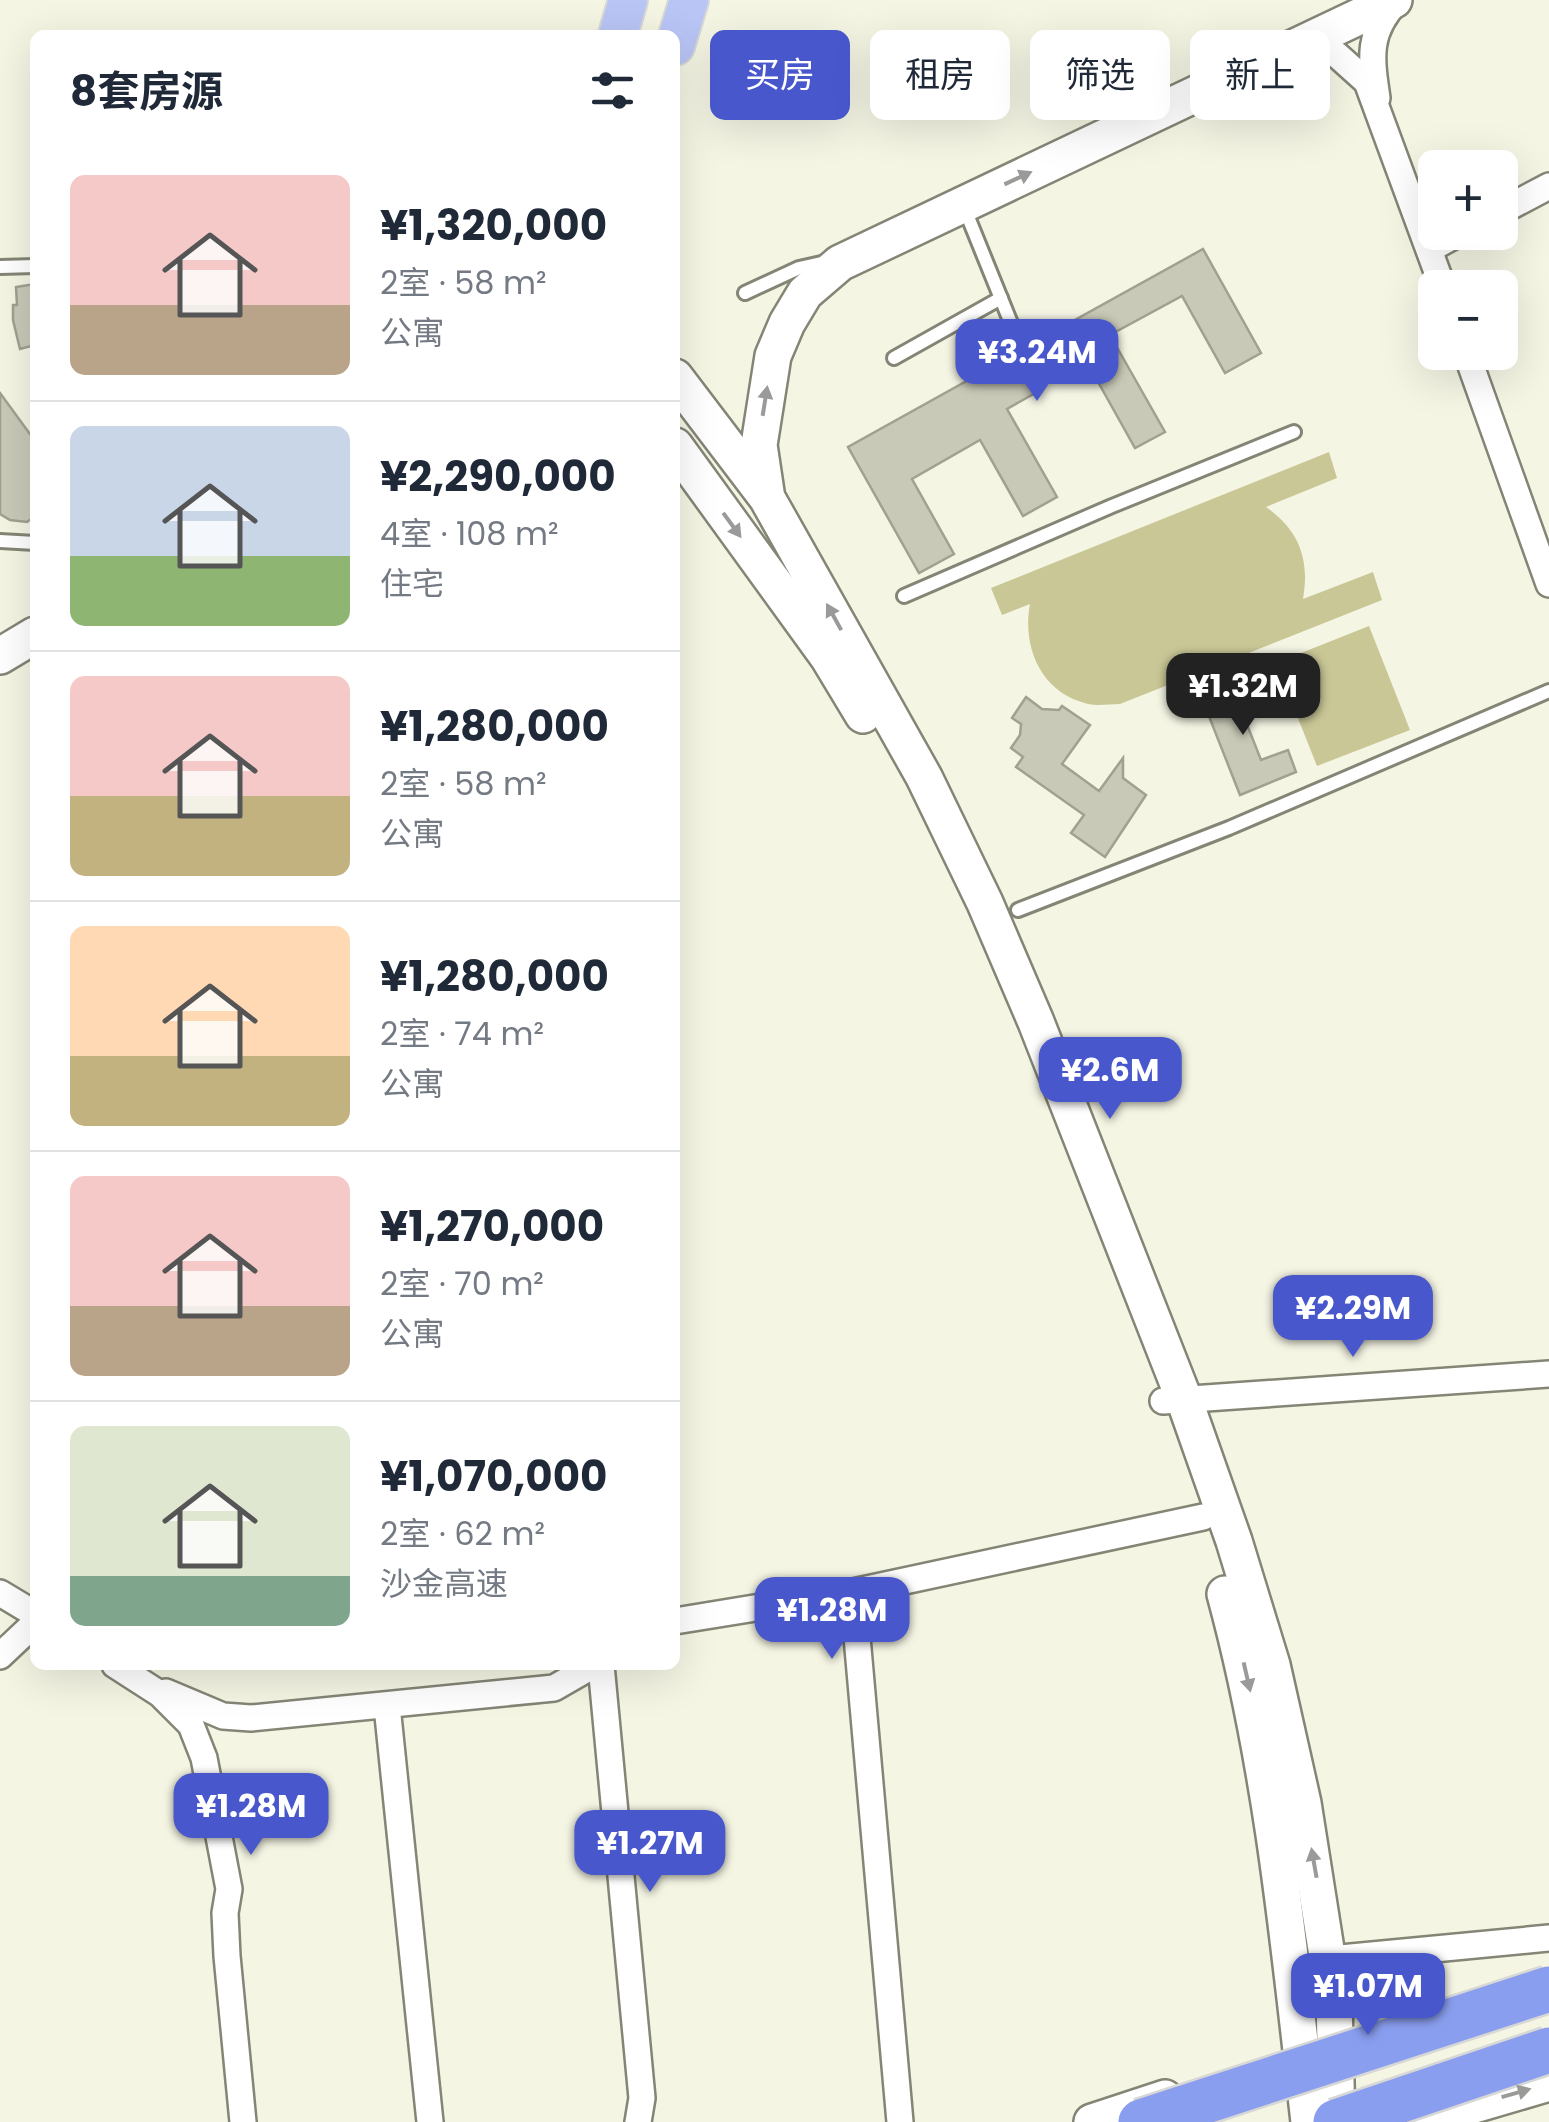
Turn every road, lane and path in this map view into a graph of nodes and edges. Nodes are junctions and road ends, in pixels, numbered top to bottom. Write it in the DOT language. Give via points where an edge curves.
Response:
graph roads {
  1 [pos="628,0"];
  2 [pos="689,0"];
  3 [pos="1396,0"];
  4 [pos="619,30"];
  5 [pos="680,30"];
  6 [pos="1330,30"];
  7 [pos="1330,52"];
  8 [pos="1190,96"];
  9 [pos="1379,108"];
  10 [pos="1549,186"];
  11 [pos="1518,202"];
  12 [pos="964,204"];
  13 [pos="1418,216"];
  14 [pos="840,263"];
  15 [pos="30,266"];
  16 [pos="0,267"];
  17 [pos="745,293"];
  18 [pos="1001,298"];
  19 [pos="1019,343"];
  20 [pos="894,358"];
  21 [pos="1472,370"];
  22 [pos="680,384"];
  23 [pos="1294,432"];
  24 [pos="680,453"];
  25 [pos="767,498"];
  26 [pos="0,541"];
  27 [pos="30,543"];
  28 [pos="1549,584"];
  29 [pos="904,596"];
  30 [pos="30,638"];
  31 [pos="0,656"];
  32 [pos="1549,690"];
  33 [pos="1018,910"];
  34 [pos="1549,1374"];
  35 [pos="1174,1400"];
  36 [pos="1204,1516"];
  37 [pos="854,1592"];
  38 [pos="0,1594"];
  39 [pos="30,1611"];
  40 [pos="680,1620"];
  41 [pos="30,1628"];
  42 [pos="0,1656"];
  43 [pos="123,1670"];
  44 [pos="124,1670"];
  45 [pos="588,1670"];
  46 [pos="602,1670"];
  47 [pos="387,1706"];
  48 [pos="223,1716"];
  49 [pos="203,1755"];
  50 [pos="1549,1938"];
  51 [pos="1330,1959"];
  52 [pos="1549,1967"];
  53 [pos="1549,1988"];
  54 [pos="1335,2042"];
  55 [pos="1549,2050"];
  56 [pos="1301,2053"];
  57 [pos="1549,2083"];
  58 [pos="243,2122"];
  59 [pos="430,2122"];
  60 [pos="638,2122"];
  61 [pos="900,2122"];
  62 [pos="1092,2122"];
  63 [pos="1141,2122"];
  64 [pos="1308,2122"];
  65 [pos="1336,2122"];
  66 [pos="1416,2122"];
  1 -- 4 [label="main road"];
  2 -- 5 [label="main road"];
  3 -- 6 [label="main road"];
  3 -- 9 [label="street" via="1376,28"];
  7 -- 9 [label="street" via="1367,82"];
  12 -- 8 [label="main road, one-way"];
  9 -- 13 [label="street"];
  10 -- 11 [label="street"];
  12 -- 14 [label="main road"];
  12 -- 18 [label="lane"];
  14 -- 17 [label="lane" via="799,268"];
  25 -- 14 [label="main road, one-way" via="759,445 773,356 805,293"];
  15 -- 16 [label="lane"];
  18 -- 19 [label="lane"];
  18 -- 20 [label="lane"];
  21 -- 28 [label="street"];
  22 -- 25 [label="main road"];
  23 -- 29 [label="lane"];
  24 -- 35 [label="main road, one-way" via="828,657 903,780 966,910"];
  35 -- 25 [label="main road, one-way" via="1036,1022 985,903 924,776"];
  26 -- 27 [label="lane"];
  30 -- 31 [label="main road"];
  32 -- 33 [label="lane" via="1229,828"];
  34 -- 35 [label="street"];
  35 -- 36 [label="main road"];
  51 -- 35 [label="main road, one-way" via="1272,1665 1234,1541"];
  36 -- 37 [label="street"];
  36 -- 56 [label="main road, one-way" via="1248,1680"];
  37 -- 40 [label="street"];
  37 -- 61 [label="street"];
  38 -- 39 [label="street"];
  41 -- 42 [label="street"];
  43 -- 49 [label="street" via="190,1724"];
  44 -- 48 [label="street"];
  45 -- 47 [label="street" via="554,1688"];
  46 -- 60 [label="street" via="642,2098"];
  47 -- 48 [label="street"];
  47 -- 59 [label="street"];
  48 -- 49 [label="street" via="210,1723"];
  49 -- 58 [label="street" via="229,1889 227,1956"];
  50 -- 51 [label="street"];
  51 -- 54 [label="main road"];
  52 -- 54 [label="main road"];
  53 -- 63 [label="highway, bridge"];
  54 -- 56 [label="main road"];
  54 -- 65 [label="main road"];
  55 -- 65 [label="highway, bridge"];
  56 -- 62 [label="main road"];
  56 -- 64 [label="main road"];
  66 -- 57 [label="main road, one-way"];
}
